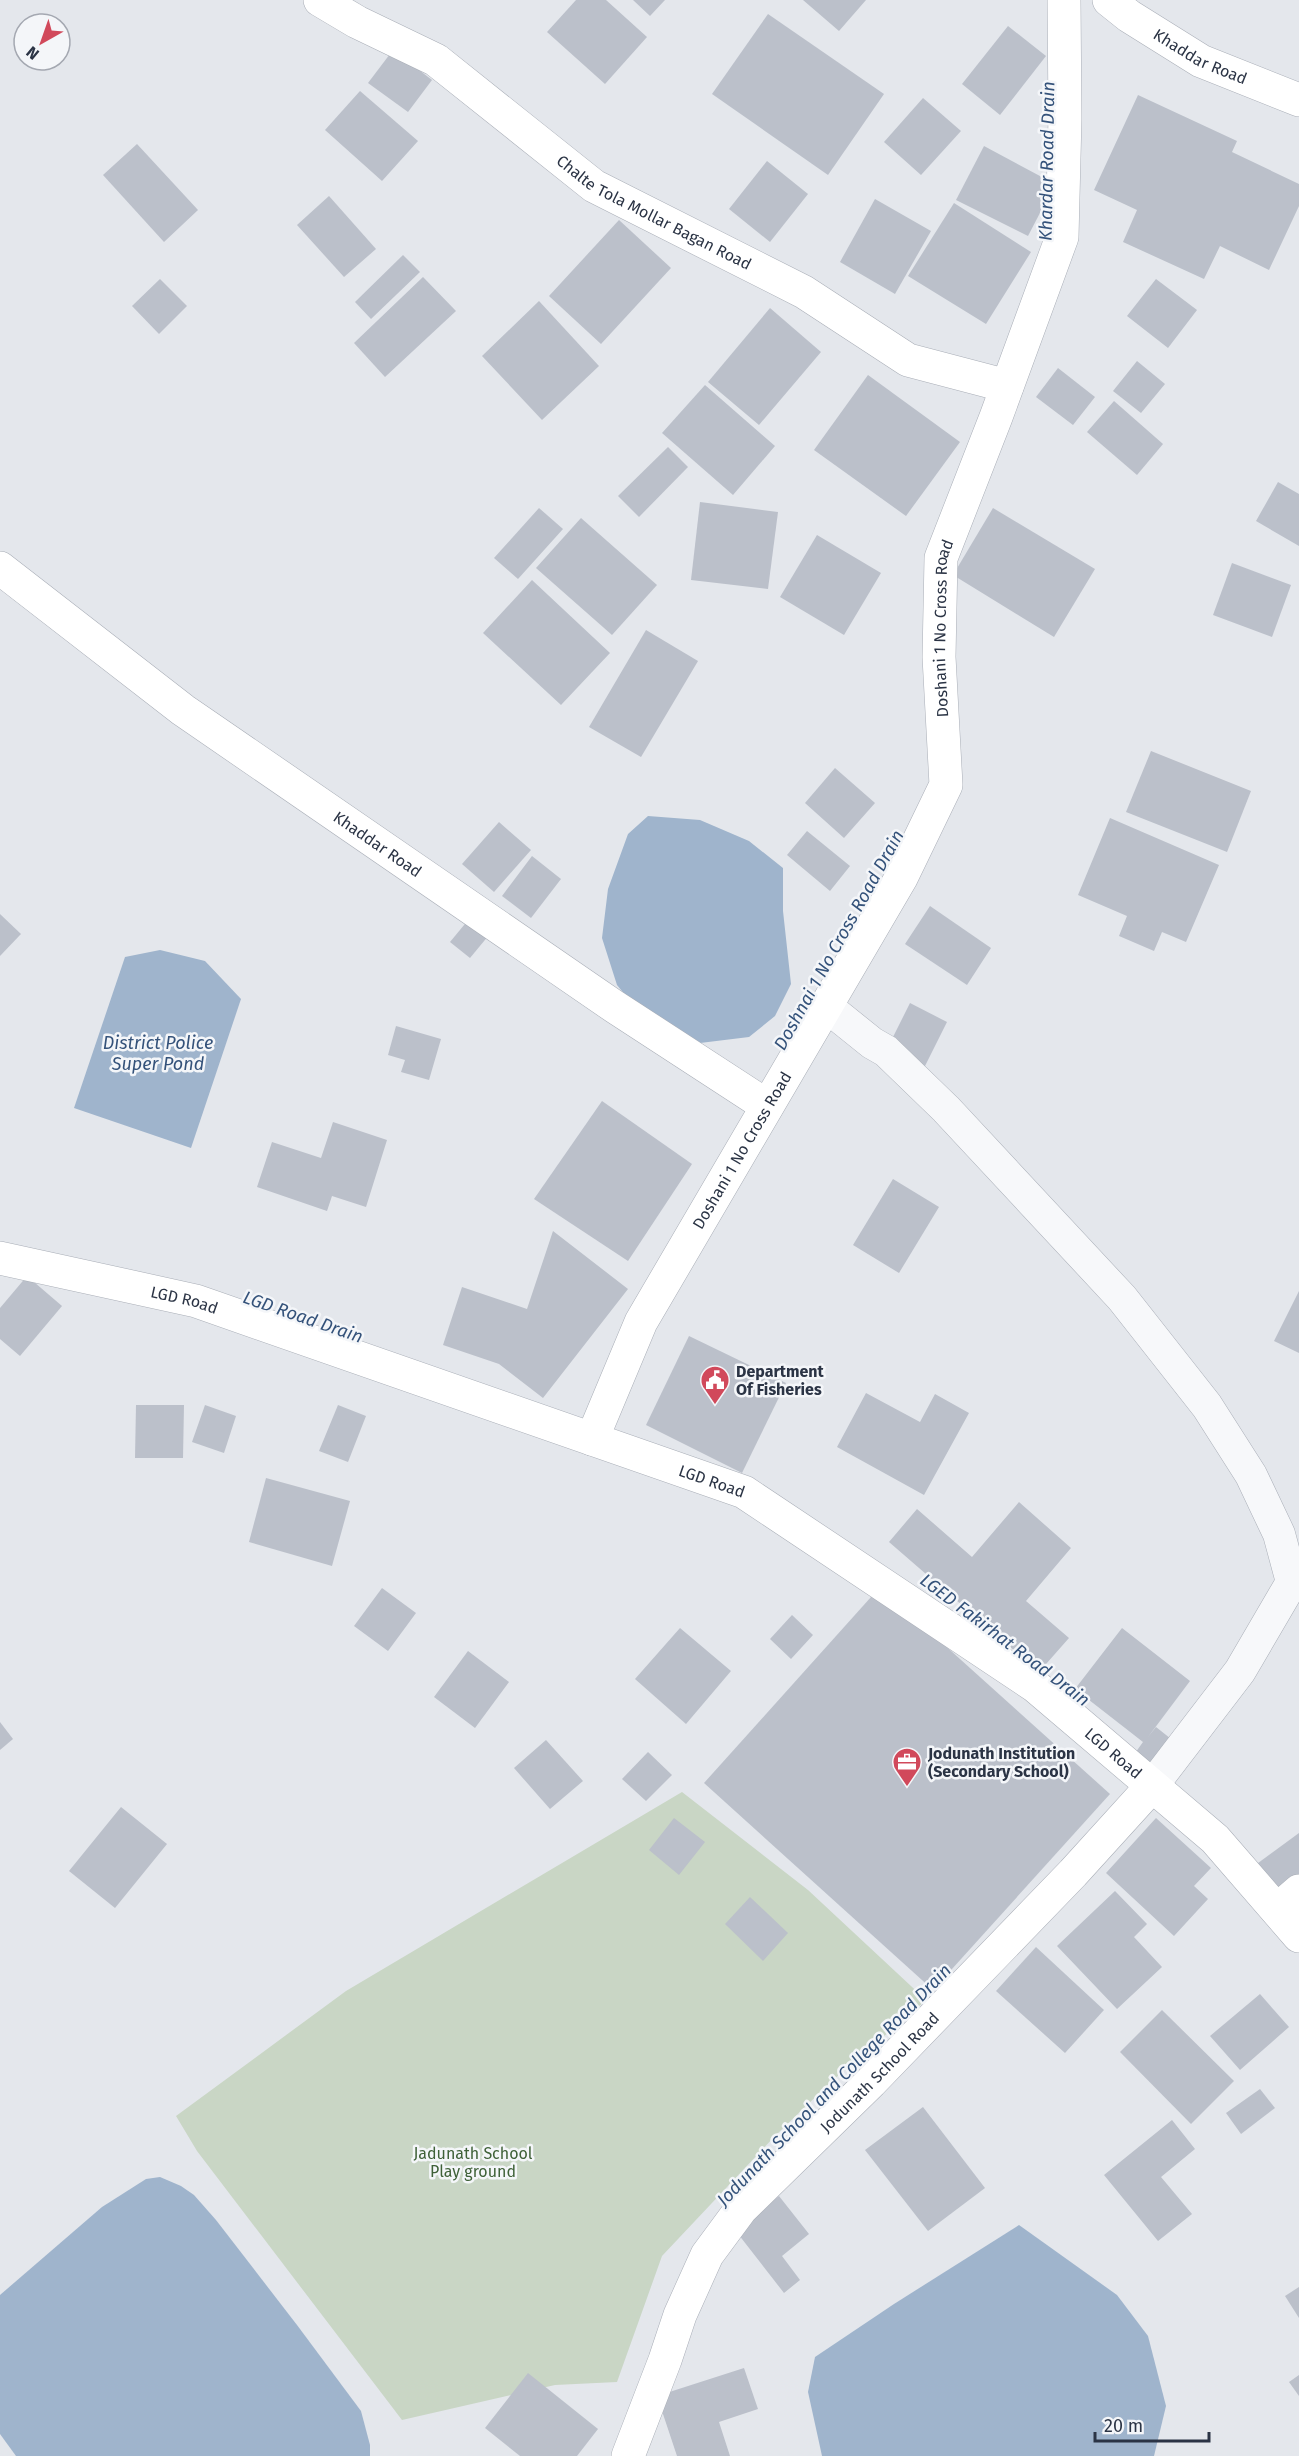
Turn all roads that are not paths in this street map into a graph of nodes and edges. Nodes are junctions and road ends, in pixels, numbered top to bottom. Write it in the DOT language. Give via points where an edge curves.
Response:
graph roads {
  1 [pos="320,0"];
  2 [pos="1064,0"];
  3 [pos="1109,0"];
  4 [pos="1299,100"];
  5 [pos="1007,386"];
  6 [pos="0,568"];
  7 [pos="826,1006"];
  8 [pos="767,1106"];
  9 [pos="0,1258"];
  10 [pos="592,1439"];
  11 [pos="1152,1786"];
  12 [pos="1288,1901"];
  13 [pos="1299,1936"];
  14 [pos="628,2456"];
  1 -- 5 [label="street, Chalte Tola Mollar Bagan Road" via="436,60 594,186 804,292 908,360"];
  2 -- 5 [label="street, Doshani 1 No Cross Road" via="1062,237"];
  3 -- 4 [label="street, Khaddar Road" via="1200,61"];
  5 -- 7 [label="street, Doshani 1 No Cross Road" via="941,558 939,657 946,785 901,878"];
  6 -- 8 [label="street, Khaddar Road" via="183,710 615,1008"];
  7 -- 8 [label="street, Doshani 1 No Cross Road"];
  7 -- 11 [label="street" via="886,1051 946,1109 1122,1298 1208,1406 1251,1475 1279,1534 1292,1582 1240,1671"];
  8 -- 10 [label="street, Doshani 1 No Cross Road" via="641,1322"];
  9 -- 10 [label="street, LGD Road" via="195,1301"];
  10 -- 11 [label="street, LGD Road" via="744,1492 1035,1686"];
  11 -- 12 [label="street, LGD Road"];
  11 -- 14 [label="street, Jodunath School Road" via="871,2082 741,2209 707,2255 680,2315"];
  12 -- 13 [label="street, LGD Road"];
}
